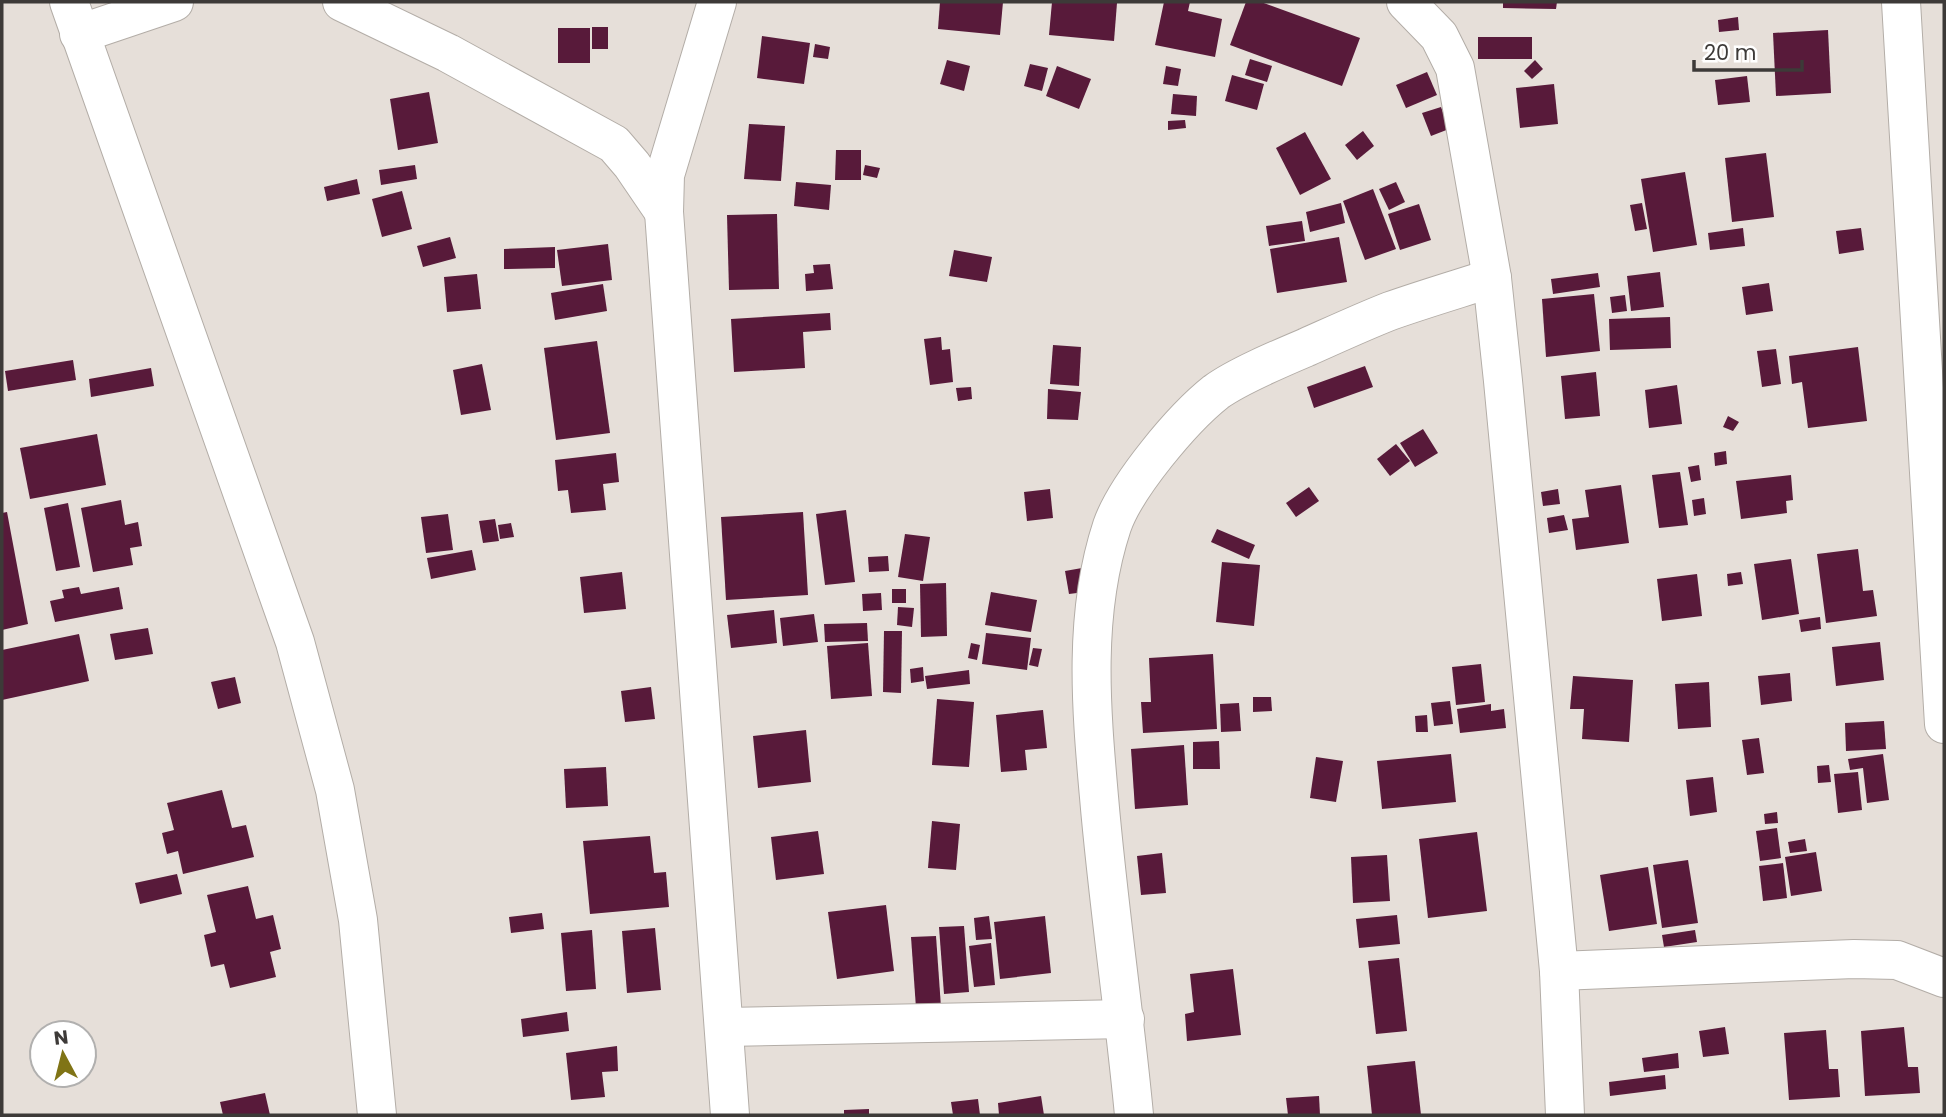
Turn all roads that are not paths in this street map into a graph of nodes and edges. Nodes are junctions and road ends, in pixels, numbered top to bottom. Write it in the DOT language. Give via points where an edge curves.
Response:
graph roads {
  1 [pos="174,2"];
  2 [pos="342,2"];
  3 [pos="717,2"];
  4 [pos="1406,2"];
  5 [pos="1901,2"];
  6 [pos="74,18"];
  7 [pos="664,212"];
  8 [pos="1492,278"];
  9 [pos="1944,724"];
  10 [pos="1559,971"];
  11 [pos="1944,978"];
  12 [pos="1125,1019"];
  13 [pos="725,1027"];
  14 [pos="377,1115"];
  15 [pos="730,1115"];
  16 [pos="1135,1115"];
  17 [pos="1565,1115"];
  1 -- 6 [label="street"];
  2 -- 7 [label="street" via="448,52 614,144"];
  3 -- 7 [label="street" via="665,175"];
  4 -- 8 [label="street" via="1439,36 1455,68"];
  5 -- 9 [label="street"];
  6 -- 14 [label="street" via="295,642 335,790 358,920"];
  7 -- 13 [label="street"];
  8 -- 10 [label="street"];
  8 -- 12 [label="street" via="1391,311 1280,358 1217,391 1177,428 1113,524 1093,618 1090,676 1103,843"];
  10 -- 11 [label="street" via="1854,959 1897,960"];
  10 -- 17 [label="street"];
  12 -- 13 [label="street"];
  12 -- 16 [label="street"];
  13 -- 15 [label="street"];
}
